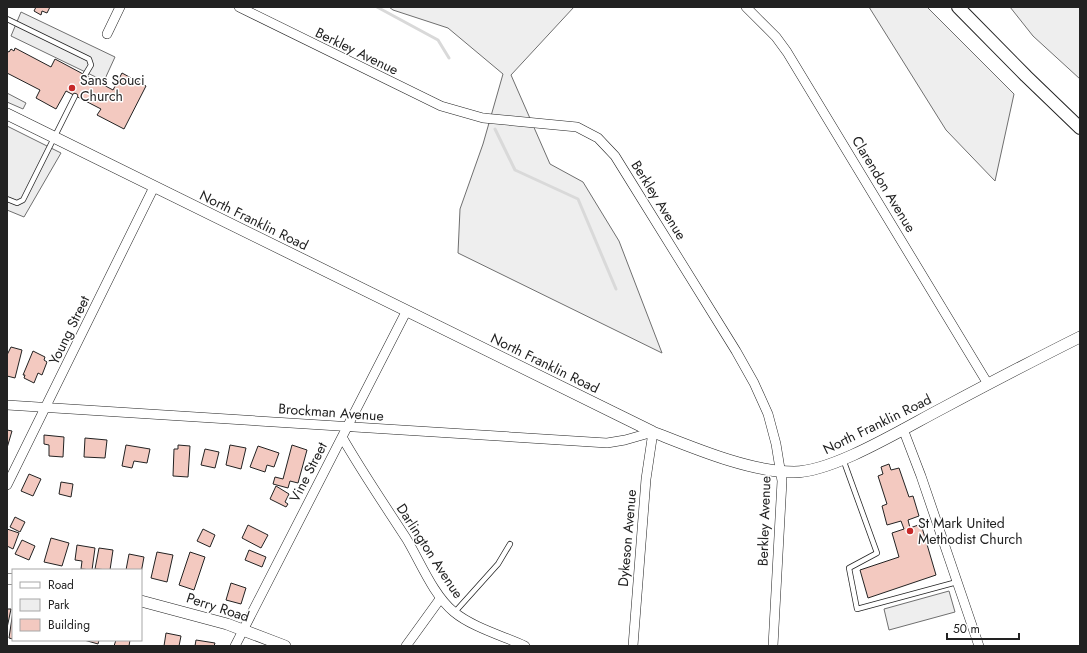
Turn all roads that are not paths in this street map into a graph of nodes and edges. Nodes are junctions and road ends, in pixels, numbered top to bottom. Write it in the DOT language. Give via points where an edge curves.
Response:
graph roads {
  1 [pos="120,7"];
  2 [pos="239,7"];
  3 [pos="746,7"];
  4 [pos="958,7"];
  5 [pos="7,19"];
  6 [pos="108,34"];
  7 [pos="85,75"];
  8 [pos="75,96"];
  9 [pos="7,114"];
  10 [pos="1080,128"];
  11 [pos="54,137"];
  12 [pos="154,187"];
  13 [pos="7,199"];
  14 [pos="406,312"];
  15 [pos="1080,338"];
  16 [pos="988,384"];
  17 [pos="7,405"];
  18 [pos="46,408"];
  19 [pos="348,427"];
  20 [pos="902,429"];
  21 [pos="653,432"];
  22 [pos="342,437"];
  23 [pos="842,459"];
  24 [pos="780,471"];
  25 [pos="7,485"];
  26 [pos="510,544"];
  27 [pos="957,582"];
  28 [pos="440,599"];
  29 [pos="142,601"];
  30 [pos="454,612"];
  31 [pos="243,629"];
  32 [pos="235,646"];
  33 [pos="285,646"];
  34 [pos="406,646"];
  35 [pos="526,646"];
  36 [pos="632,646"];
  37 [pos="773,646"];
  38 [pos="979,646"];
  1 -- 6 [label="street"];
  2 -- 24 [label="street, Berkley Avenue" via="441,106 483,118 576,127 598,138 615,156 754,384 772,425"];
  3 -- 16 [label="street, Clarendon Avenue" via="787,52"];
  4 -- 10 [label="main road"];
  5 -- 7 [label="lane" via="89,59 91,65"];
  8 -- 11 [label="lane"];
  9 -- 11 [label="street, North Franklin Road"];
  11 -- 12 [label="street, North Franklin Road"];
  11 -- 13 [label="lane" via="22,200 17,203"];
  12 -- 14 [label="street, North Franklin Road"];
  12 -- 18 [label="street, Young Street"];
  14 -- 19 [label="street, Vine Street"];
  14 -- 21 [label="street, North Franklin Road"];
  15 -- 16 [label="street, North Franklin Road"];
  16 -- 20 [label="street, North Franklin Road"];
  17 -- 18 [label="street, Brockman Avenue"];
  18 -- 19 [label="street, Brockman Avenue"];
  18 -- 25 [label="street, Young Street"];
  19 -- 21 [label="street, Brockman Avenue" via="607,443"];
  19 -- 22 [label="street, Vine Street"];
  20 -- 23 [label="street, North Franklin Road"];
  20 -- 27 [label="street"];
  21 -- 24 [label="street, North Franklin Road" via="744,464"];
  21 -- 36 [label="street, Dykeson Avenue" via="646,479"];
  22 -- 28 [label="street, Darlington Avenue" via="367,481 406,538"];
  22 -- 31 [label="street, Vine Street"];
  23 -- 24 [label="street, North Franklin Road" via="813,470"];
  23 -- 27 [label="lane" via="877,553 849,568 857,609"];
  24 -- 37 [label="street, Berkley Avenue" via="782,482"];
  26 -- 30 [label="lane" via="498,564"];
  27 -- 38 [label="street"];
  28 -- 30 [label="street, Darlington Avenue"];
  28 -- 34 [label="street"];
  29 -- 31 [label="street, Perry Road"];
  30 -- 35 [label="street, Darlington Avenue"];
  31 -- 32 [label="street, Vine Street"];
  31 -- 33 [label="street, Perry Road"];
}
